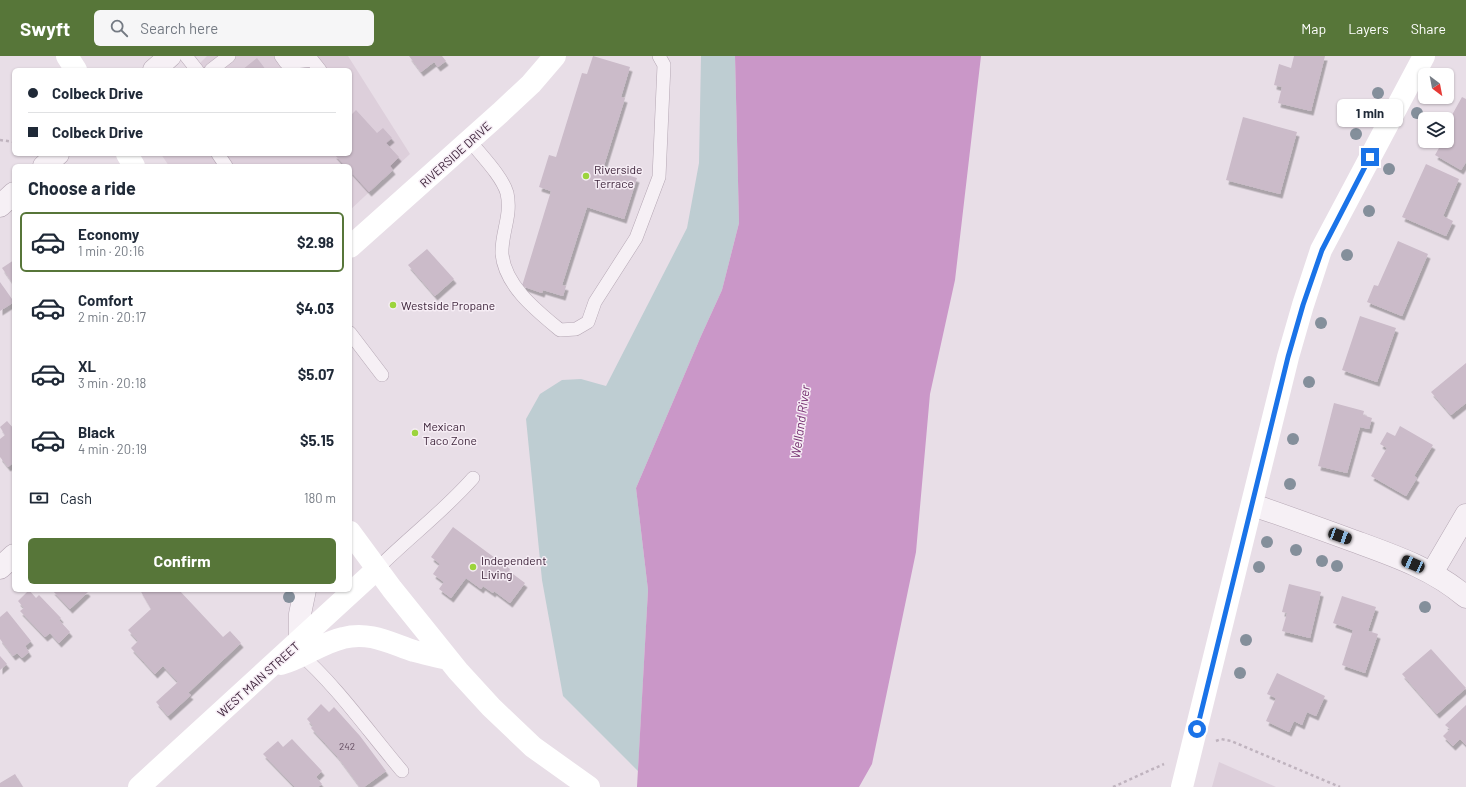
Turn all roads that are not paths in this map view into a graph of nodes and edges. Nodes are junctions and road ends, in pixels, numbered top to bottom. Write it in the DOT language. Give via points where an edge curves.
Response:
graph roads {
  1 [pos="67,56"];
  2 [pos="170,56"];
  3 [pos="186,56"];
  4 [pos="229,56"];
  5 [pos="281,56"];
  6 [pos="555,56"];
  7 [pos="659,56"];
  8 [pos="1424,56"];
  9 [pos="75,68"];
  10 [pos="156,68"];
  11 [pos="195,68"];
  12 [pos="214,68"];
  13 [pos="318,68"];
  14 [pos="470,141"];
  15 [pos="12,195"];
  16 [pos="0,206"];
  17 [pos="352,245"];
  18 [pos="352,336"];
  19 [pos="382,375"];
  20 [pos="473,478"];
  21 [pos="1253,504"];
  22 [pos="1466,515"];
  23 [pos="352,535"];
  24 [pos="12,557"];
  25 [pos="0,568"];
  26 [pos="377,569"];
  27 [pos="1432,574"];
  28 [pos="305,592"];
  29 [pos="1466,596"];
  30 [pos="298,648"];
  31 [pos="447,659"];
  32 [pos="402,771"];
  33 [pos="139,787"];
  34 [pos="589,787"];
  35 [pos="1182,787"];
  1 -- 9 [label="street"];
  2 -- 10 [label="street"];
  3 -- 11 [label="lane"];
  4 -- 12 [label="lane"];
  5 -- 13 [label="lane" via="286,63 312,60"];
  6 -- 14 [label="street, RIVERSIDE DRIVE" via="531,84"];
  7 -- 14 [label="lane" via="664,65 659,177 636,238 595,302 588,322 576,329 560,330 533,308 510,278 502,254 509,215 506,192 495,172"];
  8 -- 21 [label="street" via="1322,250 1288,357"];
  14 -- 17 [label="street, RIVERSIDE DRIVE"];
  15 -- 16 [label="street"];
  18 -- 19 [label="lane"];
  20 -- 26 [label="lane" via="456,498"];
  21 -- 27 [label="street" via="1398,557"];
  21 -- 35 [label="street"];
  22 -- 27 [label="street"];
  23 -- 26 [label="street"];
  24 -- 25 [label="street"];
  26 -- 30 [label="street, WEST MAIN STREET"];
  26 -- 31 [label="street"];
  27 -- 29 [label="street"];
  28 -- 30 [label="street"];
  30 -- 31 [label="street" via="343,638 366,636"];
  30 -- 32 [label="lane"];
  30 -- 33 [label="street, WEST MAIN STREET" via="271,667"];
  31 -- 34 [label="street" via="491,707 533,747"];
}
